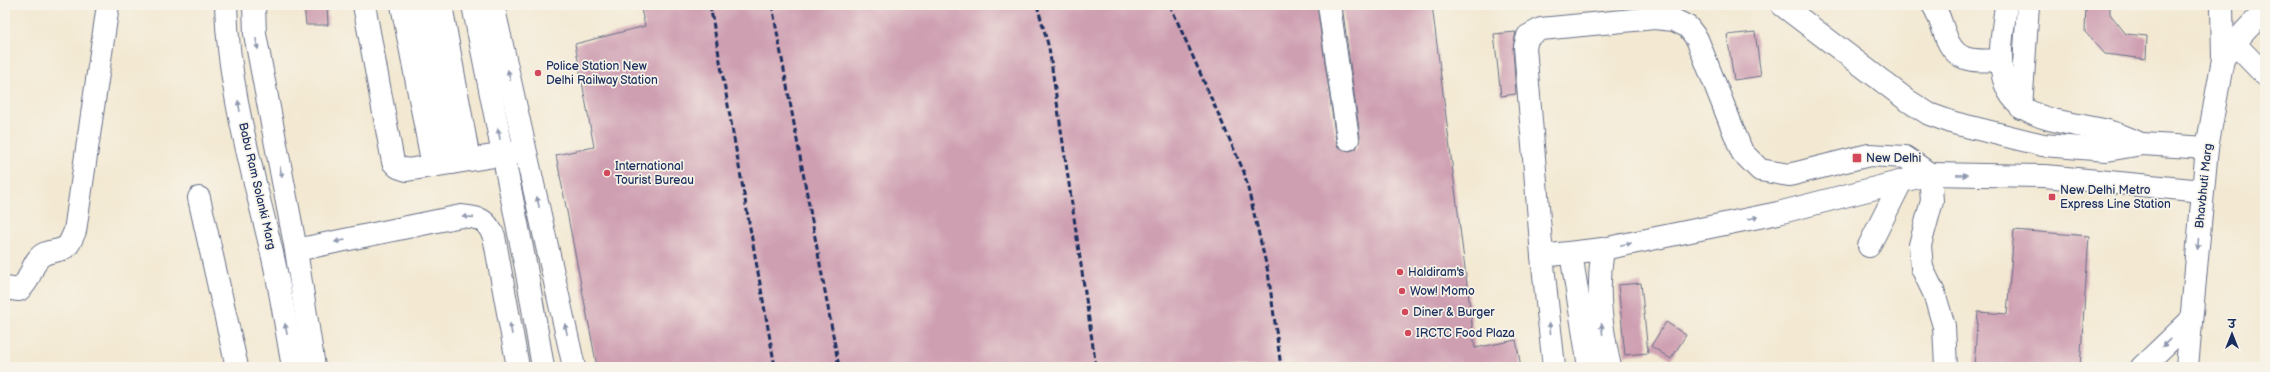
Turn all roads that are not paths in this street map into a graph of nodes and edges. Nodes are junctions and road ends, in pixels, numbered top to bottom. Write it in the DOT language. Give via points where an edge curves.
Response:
graph roads {
  1 [pos="108,5"];
  2 [pos="226,5"];
  3 [pos="254,5"];
  4 [pos="364,5"];
  5 [pos="402,5"];
  6 [pos="422,5"];
  7 [pos="441,5"];
  8 [pos="473,5"];
  9 [pos="493,5"];
  10 [pos="1329,5"];
  11 [pos="1782,5"];
  12 [pos="1933,5"];
  13 [pos="2006,5"];
  14 [pos="2028,5"];
  15 [pos="2222,5"];
  16 [pos="2265,13"];
  17 [pos="2228,51"];
  18 [pos="2001,60"];
  19 [pos="2265,75"];
  20 [pos="2021,108"];
  21 [pos="1348,139"];
  22 [pos="2142,144"];
  23 [pos="2207,148"];
  24 [pos="527,151"];
  25 [pos="503,155"];
  26 [pos="451,163"];
  27 [pos="1930,174"];
  28 [pos="1900,182"];
  29 [pos="2203,191"];
  30 [pos="199,198"];
  31 [pos="1869,246"];
  32 [pos="1603,249"];
  33 [pos="296,250"];
  34 [pos="1571,253"];
  35 [pos="1542,256"];
  36 [pos="5,288"];
  37 [pos="2191,320"];
  38 [pos="237,367"];
  39 [pos="293,367"];
  40 [pos="314,367"];
  41 [pos="518,367"];
  42 [pos="543,367"];
  43 [pos="574,367"];
  44 [pos="1554,367"];
  45 [pos="1589,367"];
  46 [pos="1610,367"];
  47 [pos="1946,367"];
  48 [pos="2142,367"];
  49 [pos="2187,367"];
  1 -- 36 [label="street" via="75,231 68,244 61,250 45,253 38,258 25,286 19,290"];
  39 -- 2 [label="street, Babu Ram Solanki Marg, one-way" via="272,255 249,160 227,36"];
  3 -- 33 [label="street, Babu Ram Solanki Marg, one-way" via="255,34"];
  4 -- 26 [label="street" via="393,162 407,170"];
  5 -- 26 [label="street"];
  6 -- 26 [label="street"];
  7 -- 26 [label="street"];
  25 -- 8 [label="street, one-way"];
  24 -- 9 [label="street, one-way"];
  10 -- 21 [label="street"];
  11 -- 22 [label="street" via="1929,114 2043,145 2107,150"];
  12 -- 18 [label="street" via="1938,11 1955,53 1968,61"];
  13 -- 18 [label="street"];
  14 -- 20 [label="street"];
  15 -- 17 [label="street, Bhavbhuti Marg"];
  16 -- 17 [label="street" via="2256,19"];
  17 -- 19 [label="street"];
  17 -- 23 [label="street, Bhavbhuti Marg"];
  18 -- 20 [label="street" via="2007,91"];
  20 -- 22 [label="street" via="2043,119 2107,131"];
  22 -- 23 [label="street"];
  23 -- 29 [label="street, Bhavbhuti Marg"];
  24 -- 25 [label="street"];
  43 -- 24 [label="street, one-way"];
  25 -- 26 [label="street"];
  25 -- 42 [label="street"];
  27 -- 28 [label="street"];
  27 -- 29 [label="street, one-way" via="2045,176"];
  27 -- 35 [label="street" via="1905,157 1869,155 1789,175 1760,170 1742,152 1696,39 1688,27 1674,20 1654,18 1541,29 1528,36 1525,47"];
  27 -- 47 [label="street" via="1932,201 1920,245 1922,268 1934,293 1944,326"];
  28 -- 31 [label="street"];
  32 -- 28 [label="street, one-way" via="1778,213"];
  29 -- 37 [label="street, Bhavbhuti Marg, one-way"];
  30 -- 38 [label="street"];
  32 -- 34 [label="street"];
  46 -- 32 [label="street, one-way" via="1602,330 1598,276"];
  33 -- 40 [label="street, Babu Ram Solanki Marg"];
  41 -- 33 [label="street, one-way" via="494,236 488,223 477,217 461,216"];
  34 -- 35 [label="street"];
  34 -- 45 [label="street"];
  44 -- 35 [label="street, one-way"];
  37 -- 48 [label="street, one-way"];
  37 -- 49 [label="street, Bhavbhuti Marg"];
}
